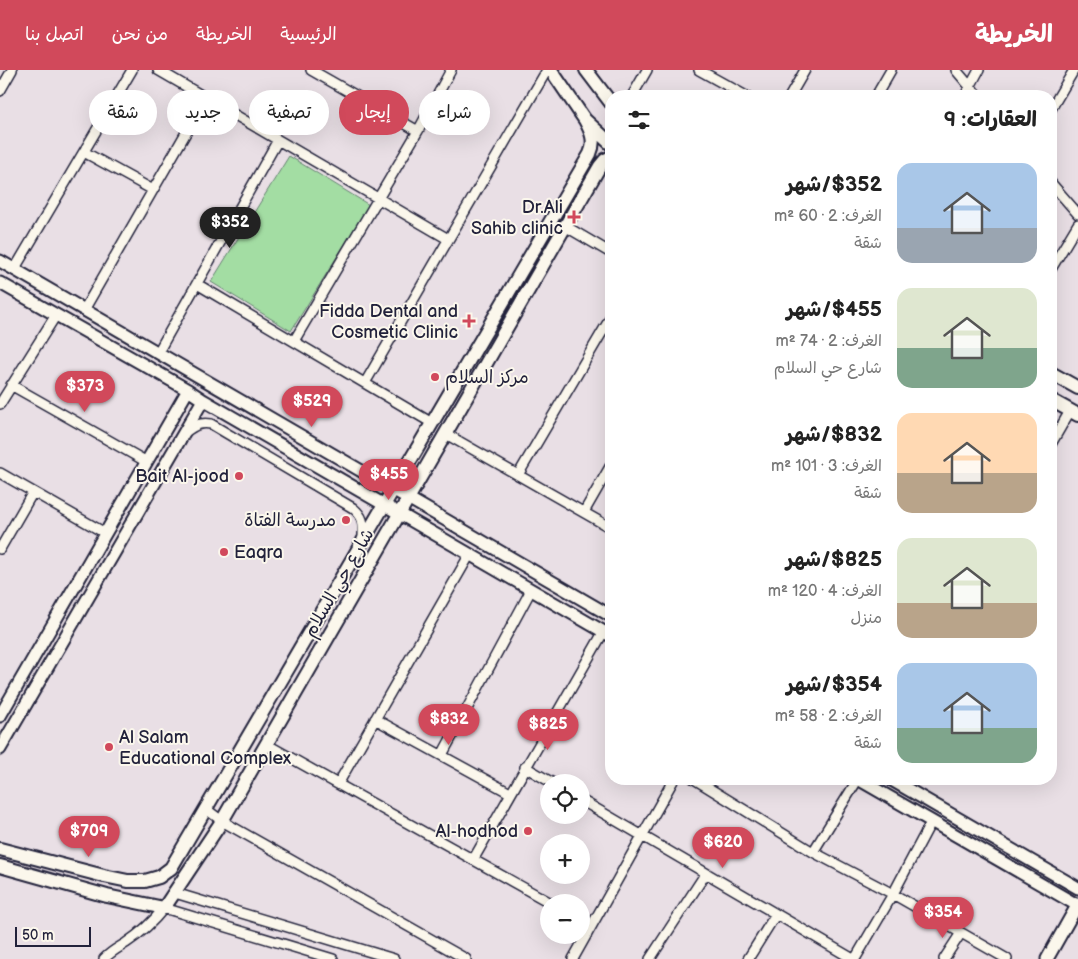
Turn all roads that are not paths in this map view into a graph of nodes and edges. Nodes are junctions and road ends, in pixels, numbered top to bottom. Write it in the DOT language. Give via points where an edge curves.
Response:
graph roads {
  1 [pos="12,70"];
  2 [pos="132,70"];
  3 [pos="158,70"];
  4 [pos="311,70"];
  5 [pos="451,70"];
  6 [pos="546,70"];
  7 [pos="551,70"];
  8 [pos="586,70"];
  9 [pos="648,70"];
  10 [pos="699,70"];
  11 [pos="805,70"];
  12 [pos="891,70"];
  13 [pos="956,70"];
  14 [pos="979,70"];
  15 [pos="1074,73"];
  16 [pos="970,87"];
  17 [pos="192,90"];
  18 [pos="636,90"];
  19 [pos="735,90"];
  20 [pos="793,90"];
  21 [pos="879,90"];
  22 [pos="968,90"];
  23 [pos="973,90"];
  24 [pos="0,91"];
  25 [pos="605,95"];
  26 [pos="1057,100"];
  27 [pos="239,117"];
  28 [pos="585,120"];
  29 [pos="418,132"];
  30 [pos="185,135"];
  31 [pos="605,138"];
  32 [pos="278,140"];
  33 [pos="84,152"];
  34 [pos="605,160"];
  35 [pos="573,184"];
  36 [pos="1057,189"];
  37 [pos="153,190"];
  38 [pos="585,192"];
  39 [pos="378,198"];
  40 [pos="1078,214"];
  41 [pos="1078,224"];
  42 [pos="565,226"];
  43 [pos="448,239"];
  44 [pos="605,249"];
  45 [pos="1057,259"];
  46 [pos="0,261"];
  47 [pos="14,270"];
  48 [pos="0,283"];
  49 [pos="197,284"];
  50 [pos="84,310"];
  51 [pos="56,315"];
  52 [pos="605,327"];
  53 [pos="294,341"];
  54 [pos="161,347"];
  55 [pos="1057,376"];
  56 [pos="365,383"];
  57 [pos="11,385"];
  58 [pos="1078,387"];
  59 [pos="188,390"];
  60 [pos="203,400"];
  61 [pos="1057,403"];
  62 [pos="0,404"];
  63 [pos="1074,413"];
  64 [pos="432,422"];
  65 [pos="184,433"];
  66 [pos="446,434"];
  67 [pos="1057,436"];
  68 [pos="146,462"];
  69 [pos="409,462"];
  70 [pos="424,471"];
  71 [pos="0,473"];
  72 [pos="518,475"];
  73 [pos="605,475"];
  74 [pos="379,482"];
  75 [pos="393,490"];
  76 [pos="33,492"];
  77 [pos="368,496"];
  78 [pos="124,500"];
  79 [pos="413,502"];
  80 [pos="384,505"];
  81 [pos="140,507"];
  82 [pos="584,512"];
  83 [pos="399,514"];
  84 [pos="115,517"];
  85 [pos="412,520"];
  86 [pos="605,524"];
  87 [pos="129,528"];
  88 [pos="105,533"];
  89 [pos="364,540"];
  90 [pos="0,549"];
  91 [pos="470,554"];
  92 [pos="531,590"];
  93 [pos="605,611"];
  94 [pos="605,633"];
  95 [pos="605,637"];
  96 [pos="4,702"];
  97 [pos="0,716"];
  98 [pos="376,719"];
  99 [pos="266,744"];
  100 [pos="0,749"];
  101 [pos="442,756"];
  102 [pos="525,767"];
  103 [pos="540,776"];
  104 [pos="338,784"];
  105 [pos="671,785"];
  106 [pos="704,785"];
  107 [pos="854,785"];
  108 [pos="868,785"];
  109 [pos="900,785"];
  110 [pos="510,793"];
  111 [pos="590,805"];
  112 [pos="206,809"];
  113 [pos="222,821"];
  114 [pos="929,826"];
  115 [pos="642,836"];
  116 [pos="0,849"];
  117 [pos="813,852"];
  118 [pos="473,860"];
  119 [pos="0,866"];
  120 [pos="706,873"];
  121 [pos="1073,885"];
  122 [pos="175,893"];
  123 [pos="893,894"];
  124 [pos="1059,895"];
  125 [pos="540,897"];
  126 [pos="1078,904"];
  127 [pos="164,908"];
  128 [pos="776,914"];
  129 [pos="591,926"];
  130 [pos="961,933"];
  131 [pos="104,959"];
  132 [pos="333,959"];
  133 [pos="394,959"];
  134 [pos="466,959"];
  135 [pos="573,959"];
  136 [pos="650,959"];
  137 [pos="748,959"];
  138 [pos="854,959"];
  139 [pos="944,959"];
  140 [pos="1006,959"];
  141 [pos="1047,959"];
  1 -- 24 [label="street"];
  2 -- 33 [label="street"];
  3 -- 17 [label="street"];
  4 -- 29 [label="street"];
  5 -- 29 [label="street"];
  6 -- 43 [label="street"];
  7 -- 28 [label="main road"];
  8 -- 25 [label="main road"];
  9 -- 18 [label="street"];
  10 -- 19 [label="street"];
  11 -- 20 [label="street"];
  12 -- 21 [label="street"];
  13 -- 16 [label="street"];
  14 -- 16 [label="street"];
  15 -- 26 [label="street"];
  16 -- 22 [label="street"];
  16 -- 23 [label="street"];
  27 -- 32 [label="street"];
  28 -- 31 [label="main road"];
  28 -- 35 [label="main road" via="593,143"];
  29 -- 39 [label="street"];
  30 -- 37 [label="street"];
  32 -- 39 [label="street"];
  32 -- 49 [label="street"];
  33 -- 37 [label="street"];
  33 -- 47 [label="street"];
  34 -- 38 [label="main road, شارع حي السلام"];
  35 -- 38 [label="main road"];
  35 -- 64 [label="main road"];
  36 -- 40 [label="street"];
  37 -- 50 [label="street"];
  38 -- 42 [label="main road, شارع حي السلام"];
  39 -- 43 [label="street"];
  39 -- 53 [label="street"];
  41 -- 45 [label="street"];
  42 -- 44 [label="street"];
  42 -- 66 [label="main road, شارع حي السلام"];
  43 -- 56 [label="street"];
  46 -- 47 [label="street"];
  47 -- 50 [label="street"];
  48 -- 51 [label="street"];
  49 -- 53 [label="street"];
  49 -- 54 [label="street"];
  50 -- 74 [label="street"];
  51 -- 57 [label="street"];
  51 -- 59 [label="street"];
  52 -- 72 [label="street"];
  53 -- 56 [label="street"];
  55 -- 58 [label="main road"];
  56 -- 64 [label="street"];
  57 -- 62 [label="street"];
  57 -- 68 [label="street"];
  59 -- 60 [label="street"];
  59 -- 68 [label="street"];
  60 -- 65 [label="street"];
  60 -- 77 [label="street"];
  61 -- 63 [label="main road"];
  63 -- 67 [label="street"];
  64 -- 69 [label="main road"];
  65 -- 81 [label="street"];
  65 -- 89 [label="street" via="194,426 211,424 353,508 363,520"];
  66 -- 70 [label="main road, شارع حي السلام"];
  66 -- 72 [label="street"];
  68 -- 78 [label="street"];
  69 -- 70 [label="main road" via="415,469"];
  69 -- 75 [label="main road"];
  70 -- 79 [label="main road, شارع حي السلام"];
  71 -- 76 [label="street"];
  72 -- 82 [label="street"];
  73 -- 82 [label="street"];
  74 -- 75 [label="street"];
  74 -- 77 [label="street" via="378,494"];
  75 -- 79 [label="street"];
  75 -- 80 [label="main road"];
  76 -- 88 [label="street"];
  76 -- 90 [label="street"];
  77 -- 80 [label="street"];
  78 -- 81 [label="street" via="130,510"];
  78 -- 84 [label="street"];
  79 -- 83 [label="main road, شارع حي السلام"];
  79 -- 85 [label="street" via="415,505 408,515"];
  79 -- 93 [label="street"];
  80 -- 83 [label="street"];
  80 -- 89 [label="main road"];
  81 -- 87 [label="street"];
  82 -- 86 [label="street"];
  83 -- 85 [label="street"];
  83 -- 99 [label="main road, شارع حي السلام"];
  84 -- 87 [label="street" via="127,518"];
  84 -- 88 [label="street"];
  85 -- 91 [label="street"];
  87 -- 100 [label="street"];
  88 -- 96 [label="street"];
  89 -- 112 [label="main road"];
  91 -- 92 [label="street"];
  91 -- 98 [label="street"];
  92 -- 94 [label="street"];
  92 -- 101 [label="street"];
  95 -- 102 [label="street"];
  96 -- 97 [label="street"];
  98 -- 101 [label="street"];
  98 -- 104 [label="street"];
  99 -- 104 [label="street"];
  99 -- 113 [label="main road, شارع حي السلام"];
  101 -- 110 [label="street"];
  102 -- 103 [label="street"];
  102 -- 110 [label="street"];
  104 -- 118 [label="street"];
  105 -- 115 [label="street"];
  106 -- 117 [label="street"];
  107 -- 117 [label="street"];
  108 -- 124 [label="street"];
  109 -- 121 [label="street"];
  110 -- 118 [label="street"];
  111 -- 115 [label="street"];
  112 -- 113 [label="street"];
  112 -- 116 [label="main road" via="171,868 159,877 145,881 104,876"];
  113 -- 122 [label="main road, شارع حي السلام"];
  113 -- 134 [label="street"];
  114 -- 123 [label="street"];
  115 -- 120 [label="street"];
  115 -- 129 [label="street"];
  117 -- 123 [label="street"];
  118 -- 125 [label="street"];
  119 -- 127 [label="main road" via="107,896"];
  120 -- 128 [label="street"];
  120 -- 136 [label="street"];
  121 -- 124 [label="street" via="1067,893"];
  122 -- 127 [label="main road, شارع حي السلام"];
  122 -- 133 [label="street"];
  123 -- 130 [label="street"];
  123 -- 138 [label="street"];
  124 -- 126 [label="street"];
  126 -- 141 [label="street"];
  127 -- 131 [label="street" via="150,925"];
  127 -- 132 [label="street"];
  128 -- 137 [label="street"];
  128 -- 138 [label="street"];
  129 -- 135 [label="street"];
  130 -- 139 [label="street"];
  130 -- 140 [label="street"];
}
